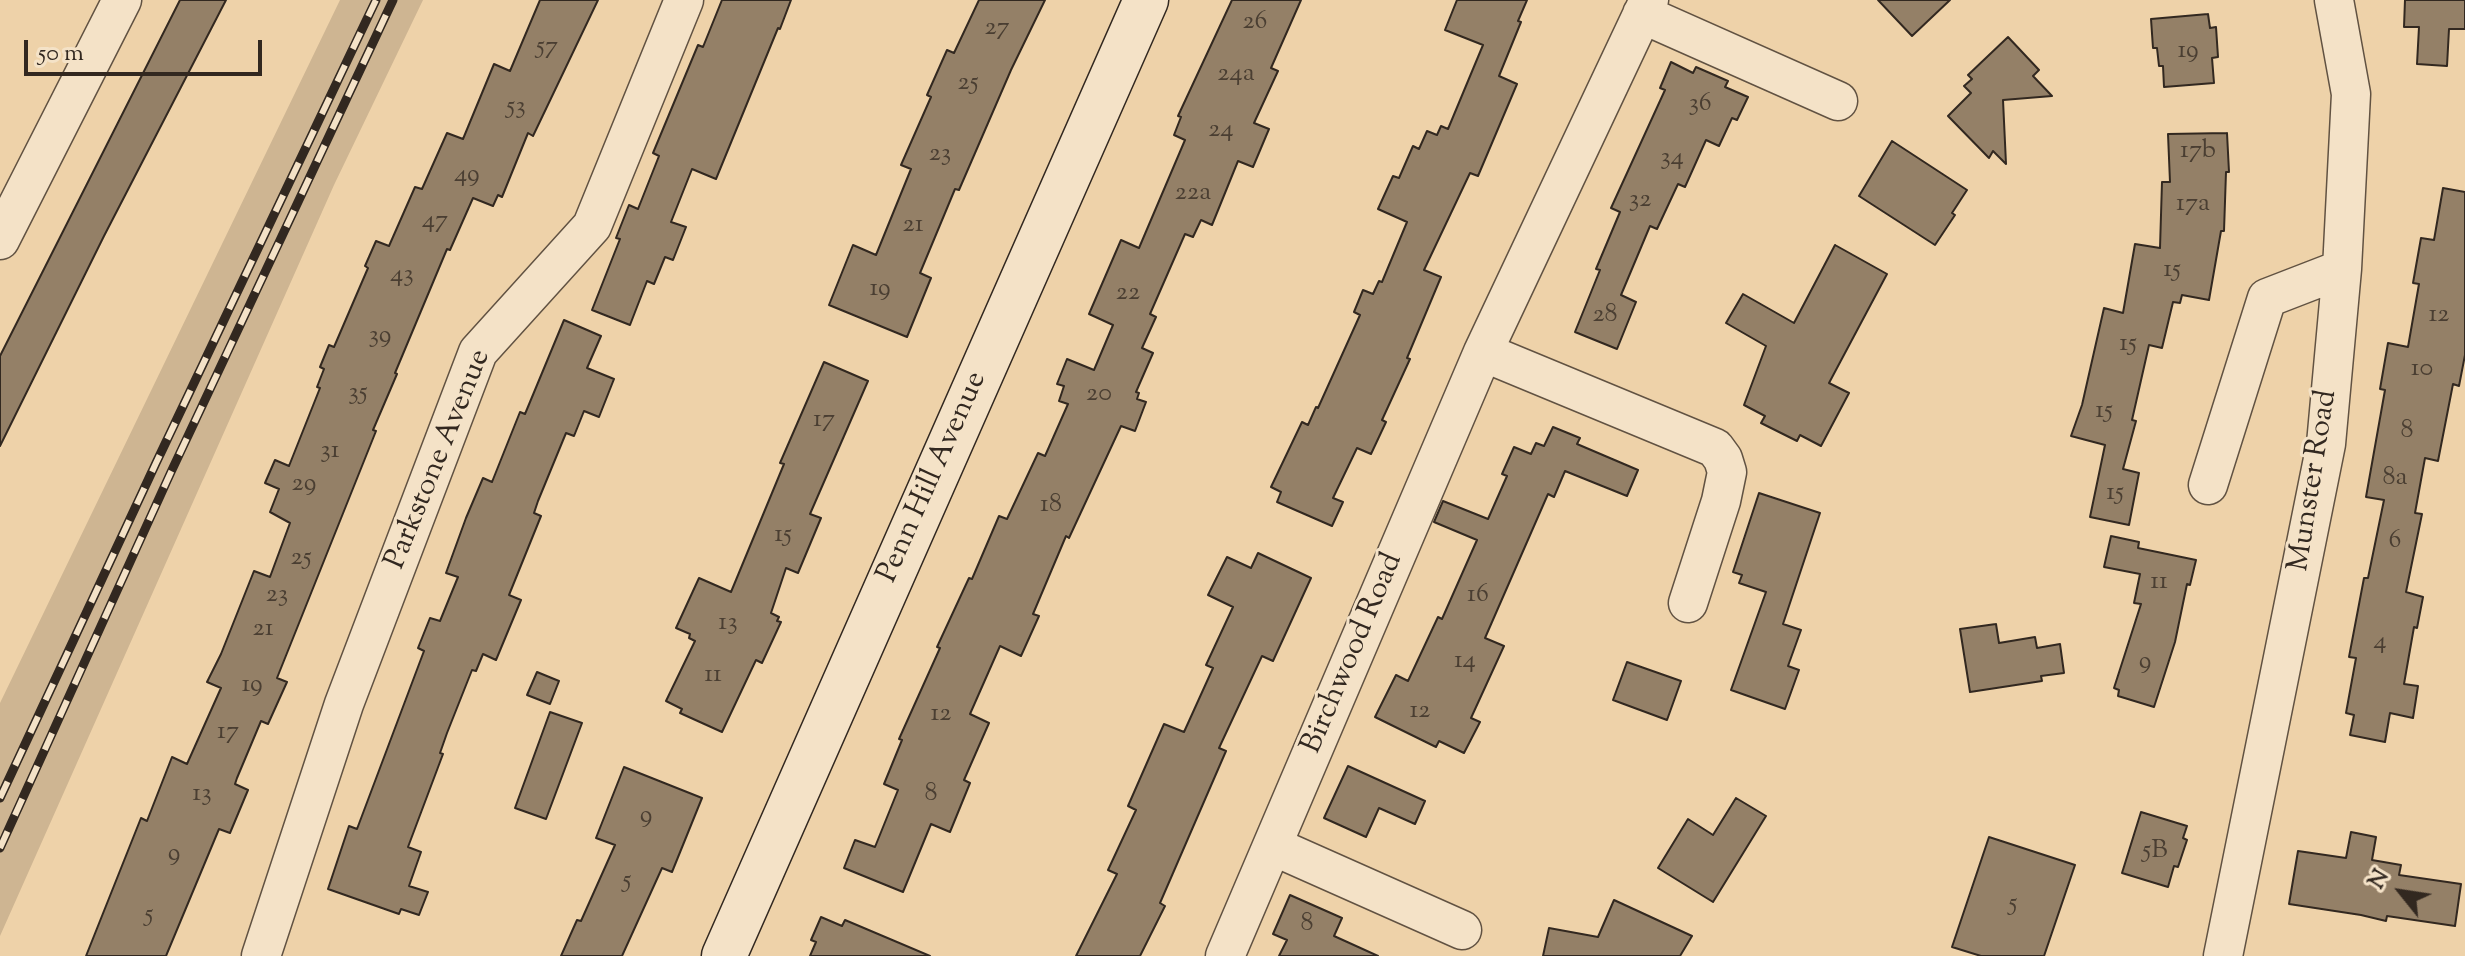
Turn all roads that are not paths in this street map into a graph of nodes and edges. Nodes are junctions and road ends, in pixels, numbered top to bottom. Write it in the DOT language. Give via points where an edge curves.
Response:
graph roads {
  1 [pos="122,0"];
  2 [pos="684,0"];
  3 [pos="1146,0"];
  4 [pos="2334,0"];
  5 [pos="1646,7"];
  6 [pos="1838,101"];
  7 [pos="0,240"];
  8 [pos="2342,269"];
  9 [pos="1483,352"];
  10 [pos="2208,485"];
  11 [pos="1688,603"];
  12 [pos="1273,846"];
  13 [pos="1462,930"];
  14 [pos="261,956"];
  15 [pos="724,956"];
  16 [pos="1225,956"];
  17 [pos="2223,956"];
  1 -- 7 [label="street"];
  2 -- 14 [label="street, Parkstone Avenue" via="592,226 478,352 344,704"];
  3 -- 15 [label="street, Penn Hill Avenue"];
  4 -- 8 [label="street, Munster Road" via="2351,94"];
  5 -- 6 [label="street"];
  5 -- 9 [label="street, Birchwood Road"];
  8 -- 10 [label="street" via="2267,298"];
  8 -- 17 [label="street, Munster Road" via="2326,444"];
  9 -- 11 [label="street" via="1715,448 1727,472"];
  9 -- 12 [label="street, Birchwood Road"];
  12 -- 13 [label="street"];
  12 -- 16 [label="street, Birchwood Road"];
}
